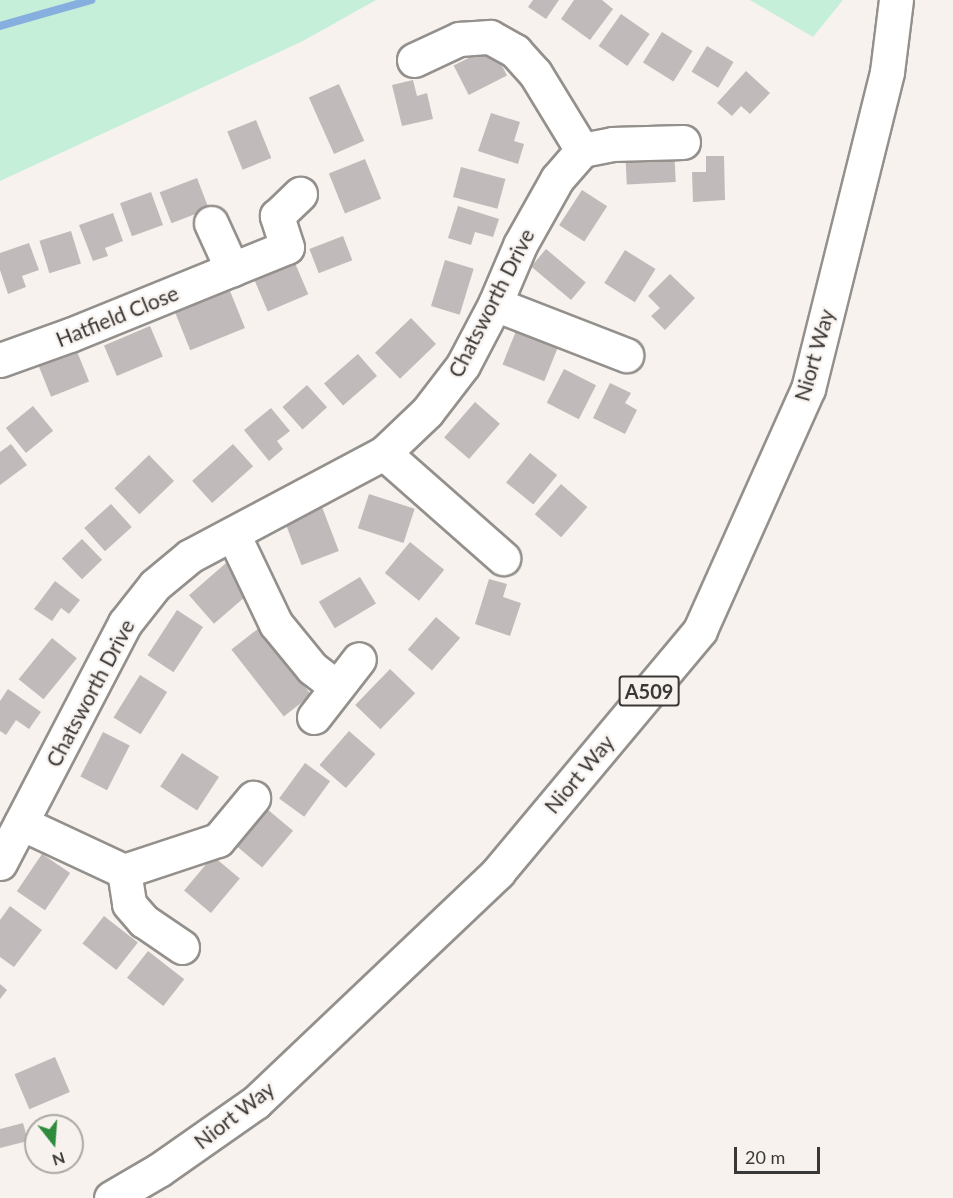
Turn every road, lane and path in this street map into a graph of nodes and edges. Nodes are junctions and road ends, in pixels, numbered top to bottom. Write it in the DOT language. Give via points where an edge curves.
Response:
graph roads {
  1 [pos="896,0"];
  2 [pos="414,60"];
  3 [pos="683,142"];
  4 [pos="582,150"];
  5 [pos="300,194"];
  6 [pos="211,223"];
  7 [pos="232,269"];
  8 [pos="495,304"];
  9 [pos="626,355"];
  10 [pos="0,360"];
  11 [pos="384,453"];
  12 [pos="233,534"];
  13 [pos="503,558"];
  14 [pos="359,659"];
  15 [pos="336,687"];
  16 [pos="314,717"];
  17 [pos="253,798"];
  18 [pos="21,823"];
  19 [pos="0,863"];
  20 [pos="124,871"];
  21 [pos="182,946"];
  22 [pos="111,1198"];
  1 -- 22 [label="main road, Niort Way / A509" via="887,72 808,389 700,630 489,880 256,1102 159,1170"];
  2 -- 4 [label="main road" via="459,39 490,37 515,51 535,73"];
  3 -- 4 [label="main road" via="612,144"];
  4 -- 8 [label="main road, Chatsworth Drive" via="557,179 520,245"];
  5 -- 7 [label="main road, Hatfield Close" via="277,216 287,247"];
  6 -- 7 [label="main road"];
  7 -- 10 [label="main road, Hatfield Close"];
  8 -- 9 [label="main road"];
  8 -- 11 [label="main road, Chatsworth Drive" via="463,365 427,412"];
  11 -- 12 [label="main road, Chatsworth Drive"];
  11 -- 13 [label="main road"];
  12 -- 15 [label="main road" via="276,624 312,668"];
  12 -- 18 [label="main road, Chatsworth Drive" via="190,556 155,585 125,623"];
  14 -- 15 [label="main road"];
  15 -- 16 [label="main road"];
  17 -- 20 [label="main road" via="230,830 206,846"];
  18 -- 19 [label="main road, Chatsworth Drive"];
  18 -- 20 [label="main road"];
  20 -- 21 [label="main road" via="129,904 144,921"];
}
